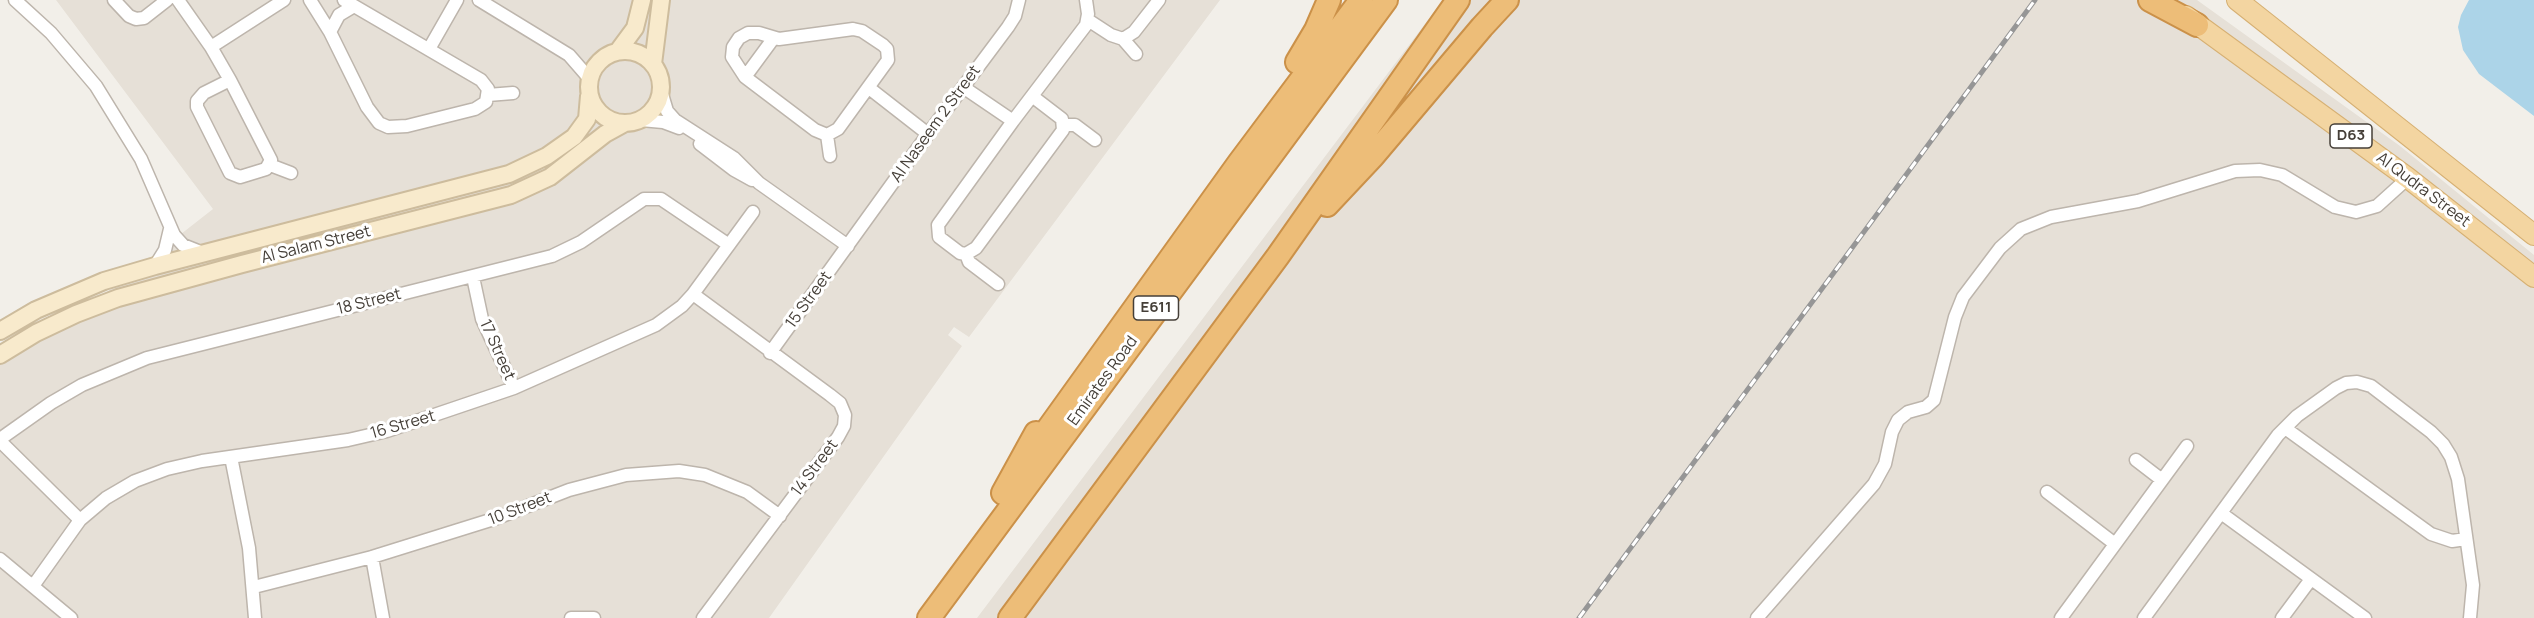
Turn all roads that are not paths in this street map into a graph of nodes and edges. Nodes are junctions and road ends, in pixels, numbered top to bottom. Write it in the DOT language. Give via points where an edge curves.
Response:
graph roads {
  1 [pos="15,0"];
  2 [pos="114,0"];
  3 [pos="167,0"];
  4 [pos="178,0"];
  5 [pos="284,0"];
  6 [pos="310,0"];
  7 [pos="457,0"];
  8 [pos="479,0"];
  9 [pos="642,0"];
  10 [pos="661,0"];
  11 [pos="1020,0"];
  12 [pos="1086,0"];
  13 [pos="1159,0"];
  14 [pos="1329,0"];
  15 [pos="1360,0"];
  16 [pos="1386,0"];
  17 [pos="1458,0"];
  18 [pos="1508,0"];
  19 [pos="2150,0"];
  20 [pos="2165,0"];
  21 [pos="2237,0"];
  22 [pos="349,3"];
  23 [pos="1088,20"];
  24 [pos="2197,25"];
  25 [pos="330,32"];
  26 [pos="773,39"];
  27 [pos="1123,39"];
  28 [pos="211,47"];
  29 [pos="429,49"];
  30 [pos="618,51"];
  31 [pos="1136,54"];
  32 [pos="653,64"];
  33 [pos="745,77"];
  34 [pos="589,78"];
  35 [pos="230,80"];
  36 [pos="963,87"];
  37 [pos="869,88"];
  38 [pos="661,91"];
  39 [pos="513,93"];
  40 [pos="488,95"];
  41 [pos="589,96"];
  42 [pos="1032,96"];
  43 [pos="1013,121"];
  44 [pos="633,122"];
  45 [pos="1064,124"];
  46 [pos="928,134"];
  47 [pos="827,135"];
  48 [pos="1095,140"];
  49 [pos="830,156"];
  50 [pos="727,159"];
  51 [pos="270,165"];
  52 [pos="291,173"];
  53 [pos="2408,178"];
  54 [pos="753,212"];
  55 [pos="170,229"];
  56 [pos="2534,236"];
  57 [pos="729,245"];
  58 [pos="848,246"];
  59 [pos="202,253"];
  60 [pos="966,254"];
  61 [pos="1278,256"];
  62 [pos="155,266"];
  63 [pos="474,277"];
  64 [pos="2534,277"];
  65 [pos="998,284"];
  66 [pos="693,294"];
  67 [pos="0,331"];
  68 [pos="770,353"];
  69 [pos="0,355"];
  70 [pos="514,388"];
  71 [pos="2285,428"];
  72 [pos="0,440"];
  73 [pos="2187,446"];
  74 [pos="231,457"];
  75 [pos="2136,460"];
  76 [pos="2162,480"];
  77 [pos="2047,492"];
  78 [pos="1003,493"];
  79 [pos="2221,513"];
  80 [pos="780,516"];
  81 [pos="80,520"];
  82 [pos="2466,539"];
  83 [pos="2115,544"];
  84 [pos="372,557"];
  85 [pos="0,559"];
  86 [pos="2311,579"];
  87 [pos="33,586"];
  88 [pos="254,587"];
  89 [pos="71,618"];
  90 [pos="255,618"];
  91 [pos="383,618"];
  92 [pos="571,618"];
  93 [pos="594,618"];
  94 [pos="703,618"];
  95 [pos="914,618"];
  96 [pos="929,618"];
  97 [pos="1010,618"];
  98 [pos="1757,618"];
  99 [pos="2061,618"];
  100 [pos="2145,618"];
  101 [pos="2282,618"];
  102 [pos="2365,618"];
  103 [pos="2470,618"];
  1 -- 55 [label="street" via="68,51 109,105 149,175"];
  2 -- 3 [label="street" via="136,19 144,18"];
  4 -- 28 [label="street"];
  5 -- 28 [label="street"];
  6 -- 25 [label="street"];
  7 -- 29 [label="street"];
  8 -- 34 [label="street" via="569,55"];
  9 -- 30 [label="street" via="635,28"];
  10 -- 32 [label="street"];
  11 -- 36 [label="street, Al Naseem 2 Street" via="1011,21"];
  12 -- 23 [label="street"];
  13 -- 27 [label="street" via="1134,33"];
  14 -- 78 [label="highway" via="1303,53 1073,375"];
  15 -- 78 [label="highway"];
  16 -- 96 [label="highway, Emirates Road / E611"];
  17 -- 61 [label="highway"];
  18 -- 61 [label="highway" via="1373,156"];
  19 -- 24 [label="highway"];
  20 -- 24 [label="main road, Al Qudra Street / D63"];
  21 -- 56 [label="main road, Al Qudra Street / D63"];
  22 -- 25 [label="street"];
  22 -- 29 [label="street"];
  23 -- 27 [label="street"];
  23 -- 42 [label="street"];
  24 -- 53 [label="main road, Al Qudra Street / D63"];
  25 -- 40 [label="street" via="372,116 388,127 475,109 482,106"];
  26 -- 33 [label="street"];
  26 -- 33 [label="street" via="748,33 733,46 732,57"];
  26 -- 37 [label="street" via="862,31 884,45 889,54"];
  27 -- 31 [label="street"];
  28 -- 35 [label="street"];
  29 -- 40 [label="street" via="481,80"];
  30 -- 32 [label="street" via="638,53"];
  30 -- 34 [label="street" via="597,63"];
  32 -- 38 [label="street"];
  33 -- 47 [label="street"];
  34 -- 41 [label="street"];
  35 -- 51 [label="street"];
  35 -- 51 [label="street" via="200,97 199,112 230,173 240,177"];
  36 -- 43 [label="street"];
  36 -- 46 [label="street, Al Naseem 2 Street"];
  37 -- 46 [label="street"];
  37 -- 47 [label="street" via="838,129"];
  38 -- 44 [label="street" via="655,108"];
  38 -- 50 [label="street" via="667,111 675,120"];
  39 -- 40 [label="street"];
  41 -- 44 [label="street" via="602,116 613,122"];
  41 -- 59 [label="street, Al Salam Street" via="587,119 574,137 547,156 508,174"];
  42 -- 43 [label="street"];
  42 -- 45 [label="street"];
  43 -- 60 [label="street" via="938,225 943,242"];
  44 -- 50 [label="street" via="663,122"];
  44 -- 69 [label="street, Al Salam Street" via="605,134 550,177 511,195 118,298 36,333"];
  45 -- 48 [label="street" via="1075,125"];
  45 -- 60 [label="street" via="976,248"];
  46 -- 58 [label="street, Al Naseem 2 Street"];
  47 -- 49 [label="street"];
  50 -- 58 [label="street"];
  51 -- 52 [label="street"];
  53 -- 64 [label="main road, Al Qudra Street / D63"];
  53 -- 98 [label="street" via="2377,206 2356,212 2335,207 2282,175 2260,170 2235,171 2149,198 2051,217 2021,229 2000,248 1963,297 1934,400 1898,420 1885,464 1874,484"];
  54 -- 57 [label="street, 16 Street"];
  55 -- 59 [label="street" via="183,245"];
  55 -- 62 [label="street" via="165,250"];
  57 -- 63 [label="street, 18 Street" via="652,197 567,250"];
  57 -- 66 [label="street, 16 Street"];
  58 -- 68 [label="street, 15 Street"];
  59 -- 62 [label="street, Al Salam Street"];
  60 -- 65 [label="street" via="969,262"];
  61 -- 97 [label="highway"];
  62 -- 67 [label="street, Al Salam Street" via="68,295"];
  63 -- 70 [label="street, 17 Street" via="485,326"];
  63 -- 72 [label="street, 18 Street" via="147,358 82,385"];
  66 -- 68 [label="street, 14 Street"];
  66 -- 70 [label="street, 16 Street" via="656,326"];
  68 -- 80 [label="street, 14 Street" via="840,404 845,415 838,437"];
  70 -- 74 [label="street, 16 Street" via="387,431"];
  71 -- 79 [label="street"];
  71 -- 82 [label="street" via="2431,534 2452,541"];
  71 -- 82 [label="street" via="2341,385 2357,382 2371,386 2431,432 2447,450 2458,479"];
  72 -- 81 [label="street"];
  73 -- 76 [label="street"];
  74 -- 81 [label="street, 16 Street" via="167,469 135,481"];
  74 -- 88 [label="street"];
  75 -- 76 [label="street"];
  76 -- 83 [label="street"];
  77 -- 83 [label="street"];
  78 -- 95 [label="highway"];
  79 -- 86 [label="street"];
  79 -- 100 [label="street"];
  80 -- 84 [label="street, 10 Street" via="764,502 729,483 679,471 653,471 569,490 497,518"];
  80 -- 94 [label="street, 14 Street"];
  81 -- 87 [label="street, 16 Street"];
  82 -- 103 [label="street" via="2473,585"];
  83 -- 99 [label="street"];
  84 -- 88 [label="street, 10 Street"];
  84 -- 91 [label="street"];
  85 -- 87 [label="street"];
  86 -- 101 [label="street"];
  86 -- 102 [label="street"];
  87 -- 89 [label="street"];
  88 -- 90 [label="street"];
  92 -- 93 [label="street"];
}
